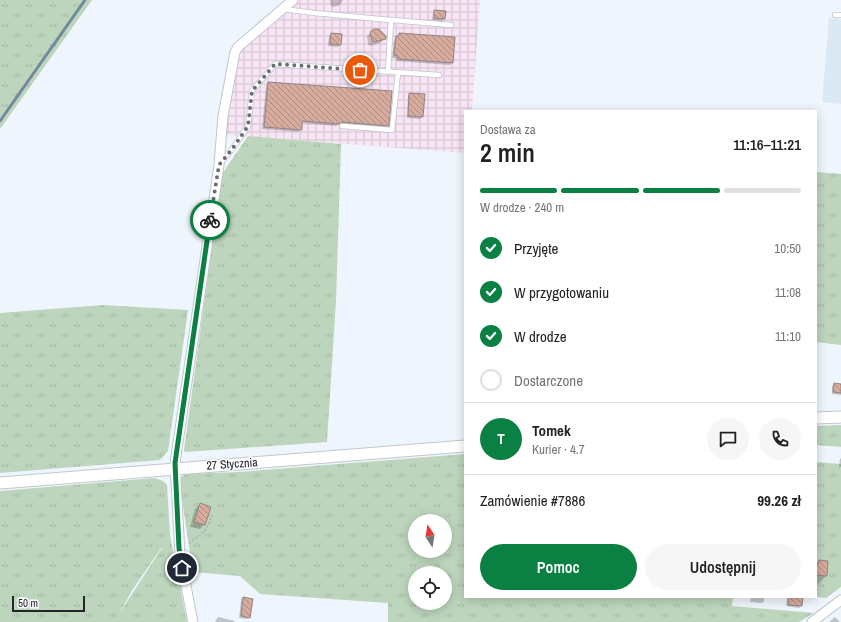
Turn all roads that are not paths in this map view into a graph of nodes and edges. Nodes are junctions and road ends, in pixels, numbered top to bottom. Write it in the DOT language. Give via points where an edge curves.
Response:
graph roads {
  1 [pos="293,0"];
  2 [pos="283,8"];
  3 [pos="835,15"];
  4 [pos="841,15"];
  5 [pos="391,20"];
  6 [pos="451,25"];
  7 [pos="388,72"];
  8 [pos="398,73"];
  9 [pos="439,75"];
  10 [pos="342,126"];
  11 [pos="219,165"];
  12 [pos="841,417"];
  13 [pos="817,418"];
  14 [pos="464,446"];
  15 [pos="175,469"];
  16 [pos="0,483"];
  17 [pos="841,600"];
  18 [pos="193,622"];
  19 [pos="812,622"];
  1 -- 2 [label="street"];
  2 -- 5 [label="lane"];
  2 -- 11 [label="street" via="235,52 223,116"];
  3 -- 4 [label="lane"];
  5 -- 6 [label="lane"];
  5 -- 7 [label="lane"];
  7 -- 8 [label="lane"];
  7 -- 11 [label="lane" via="275,64 252,91 248,126"];
  8 -- 9 [label="lane"];
  8 -- 10 [label="lane" via="392,130"];
  11 -- 15 [label="street"];
  12 -- 13 [label="street"];
  14 -- 15 [label="street, 27 Stycznia"];
  15 -- 16 [label="street, 27 Stycznia"];
  15 -- 18 [label="street" via="179,548"];
  17 -- 19 [label="street"];
}
